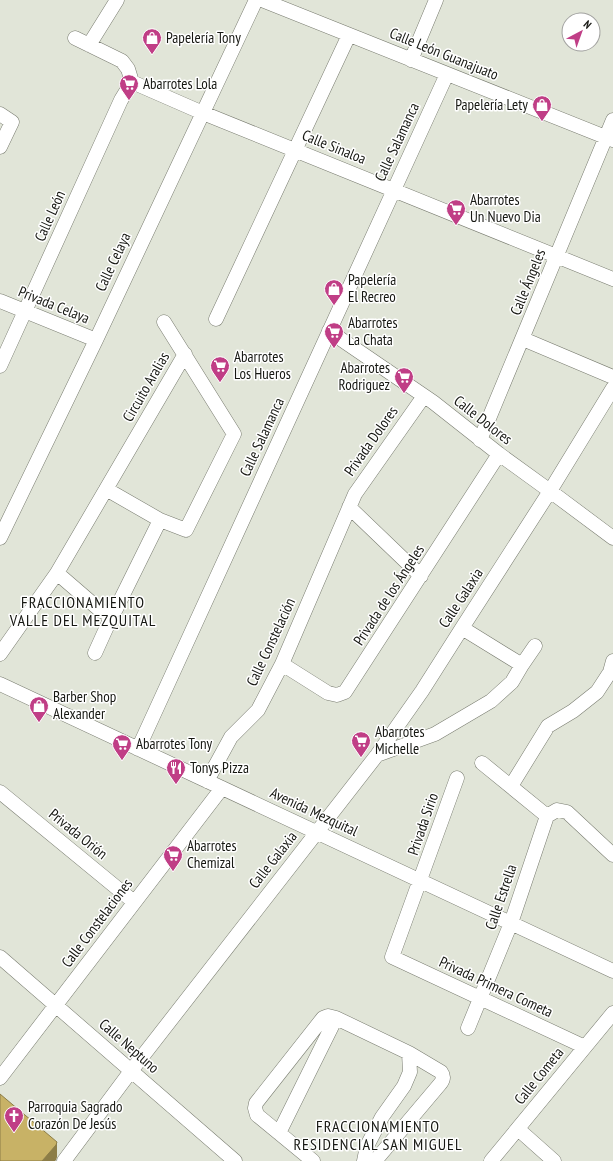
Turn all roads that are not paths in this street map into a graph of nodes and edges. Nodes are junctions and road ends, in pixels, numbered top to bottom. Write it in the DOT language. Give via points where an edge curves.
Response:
graph roads {
  1 [pos="117,0"];
  2 [pos="256,0"];
  3 [pos="262,0"];
  4 [pos="436,0"];
  5 [pos="349,35"];
  6 [pos="75,38"];
  7 [pos="89,45"];
  8 [pos="411,60"];
  9 [pos="447,74"];
  10 [pos="132,82"];
  11 [pos="203,113"];
  12 [pos="0,114"];
  13 [pos="613,120"];
  14 [pos="610,139"];
  15 [pos="2,140"];
  16 [pos="296,150"];
  17 [pos="394,189"];
  18 [pos="557,256"];
  19 [pos="613,279"];
  20 [pos="0,301"];
  21 [pos="25,311"];
  22 [pos="216,319"];
  23 [pos="164,322"];
  24 [pos="329,331"];
  25 [pos="523,339"];
  26 [pos="96,340"];
  27 [pos="185,354"];
  28 [pos="0,366"];
  29 [pos="613,377"];
  30 [pos="613,388"];
  31 [pos="424,396"];
  32 [pos="480,440"];
  33 [pos="499,454"];
  34 [pos="106,489"];
  35 [pos="550,491"];
  36 [pos="349,507"];
  37 [pos="160,520"];
  38 [pos="0,538"];
  39 [pos="613,538"];
  40 [pos="57,573"];
  41 [pos="421,576"];
  42 [pos="110,614"];
  43 [pos="462,628"];
  44 [pos="535,646"];
  45 [pos="95,653"];
  46 [pos="0,654"];
  47 [pos="613,661"];
  48 [pos="282,664"];
  49 [pos="522,665"];
  50 [pos="0,684"];
  51 [pos="138,749"];
  52 [pos="377,755"];
  53 [pos="482,763"];
  54 [pos="457,778"];
  55 [pos="207,781"];
  56 [pos="511,786"];
  57 [pos="222,788"];
  58 [pos="0,792"];
  59 [pos="552,813"];
  60 [pos="316,832"];
  61 [pos="613,855"];
  62 [pos="421,881"];
  63 [pos="134,902"];
  64 [pos="511,923"];
  65 [pos="0,957"];
  66 [pos="392,957"];
  67 [pos="613,971"];
  68 [pos="480,998"];
  69 [pos="56,1006"];
  70 [pos="613,1013"];
  71 [pos="336,1018"];
  72 [pos="468,1028"];
  73 [pos="584,1047"];
  74 [pos="409,1053"];
  75 [pos="131,1071"];
  76 [pos="0,1078"];
  77 [pos="518,1129"];
  78 [pos="279,1133"];
  79 [pos="64,1161"];
  80 [pos="235,1161"];
  81 [pos="313,1161"];
  82 [pos="364,1161"];
  83 [pos="375,1161"];
  84 [pos="491,1161"];
  85 [pos="554,1161"];
  1 -- 7 [label="street"];
  2 -- 11 [label="street, Calle Celaya"];
  3 -- 5 [label="street, Calle León Guanajuato"];
  4 -- 8 [label="street"];
  5 -- 8 [label="street, Calle León Guanajuato"];
  5 -- 16 [label="street"];
  6 -- 7 [label="street"];
  7 -- 10 [label="street" via="122,61"];
  8 -- 9 [label="street, Calle León Guanajuato"];
  9 -- 14 [label="street, Calle León Guanajuato"];
  9 -- 17 [label="street, Calle Salamanca"];
  10 -- 11 [label="street, Calle Sinaloa"];
  10 -- 21 [label="street, Calle León" via="121,100"];
  11 -- 16 [label="street, Calle Sinaloa"];
  11 -- 26 [label="street, Calle Celaya"];
  12 -- 15 [label="street" via="12,122"];
  13 -- 14 [label="street, Calle Ángeles"];
  14 -- 18 [label="street, Calle Ángeles"];
  16 -- 17 [label="street, Calle Sinaloa"];
  16 -- 22 [label="street"];
  17 -- 18 [label="street, Calle Sinaloa"];
  17 -- 24 [label="street, Calle Salamanca"];
  18 -- 19 [label="street, Calle Sinaloa"];
  18 -- 25 [label="street, Calle Ángeles"];
  20 -- 21 [label="street, Privada Celaya"];
  21 -- 26 [label="street, Privada Celaya"];
  21 -- 28 [label="street, Calle León"];
  23 -- 27 [label="street"];
  24 -- 31 [label="street, Calle Dolores"];
  24 -- 51 [label="street, Calle Salamanca"];
  25 -- 29 [label="street"];
  25 -- 32 [label="street, Calle Ángeles"];
  26 -- 38 [label="street, Calle Celaya"];
  27 -- 34 [label="street, Circuito Aralias"];
  27 -- 37 [label="street, Circuito Aralias" via="234,434 186,530"];
  30 -- 35 [label="street, Calle Galaxia"];
  31 -- 32 [label="street, Calle Dolores"];
  31 -- 36 [label="street, Privada Dolores" via="355,494"];
  32 -- 33 [label="street, Calle Dolores"];
  33 -- 35 [label="street, Calle Dolores"];
  33 -- 41 [label="street, Privada de los Ángeles"];
  34 -- 37 [label="street, Circuito Aralias"];
  34 -- 40 [label="street, Circuito Aralias"];
  35 -- 39 [label="street, Calle Dolores"];
  35 -- 43 [label="street, Calle Galaxia"];
  36 -- 41 [label="street"];
  36 -- 48 [label="street, Calle Constelación"];
  37 -- 42 [label="street" via="116,609"];
  40 -- 42 [label="street" via="101,611"];
  40 -- 46 [label="street, Circuito Aralias"];
  41 -- 48 [label="street, Privada de los Ángeles" via="345,692 337,695 328,693"];
  42 -- 45 [label="street"];
  43 -- 49 [label="street"];
  43 -- 52 [label="street, Calle Galaxia"];
  44 -- 49 [label="street"];
  47 -- 56 [label="street" via="610,672 598,692 548,726"];
  48 -- 55 [label="street, Calle Constelación" via="258,710 231,737"];
  49 -- 52 [label="street" via="512,682 491,701 435,734"];
  50 -- 51 [label="street, Avenida Mezquital"];
  51 -- 55 [label="street, Avenida Mezquital"];
  52 -- 60 [label="street, Calle Galaxia"];
  53 -- 56 [label="street"];
  54 -- 62 [label="street, Privada Sirio"];
  55 -- 57 [label="street, Avenida Mezquital"];
  56 -- 59 [label="street"];
  57 -- 60 [label="street, Avenida Mezquital"];
  57 -- 63 [label="street, Calle Constelaciones"];
  58 -- 63 [label="street, Privada Orión"];
  59 -- 61 [label="street" via="567,812"];
  59 -- 64 [label="street, Calle Estrella"];
  60 -- 62 [label="street, Avenida Mezquital"];
  60 -- 75 [label="street, Calle Galaxia"];
  62 -- 64 [label="street, Avenida Mezquital"];
  62 -- 66 [label="street, Privada Sirio"];
  63 -- 69 [label="street, Calle Constelaciones"];
  64 -- 67 [label="street, Avenida Mezquital"];
  64 -- 68 [label="street, Calle Estrella"];
  65 -- 69 [label="street, Calle Neptuno"];
  66 -- 68 [label="street, Privada Primera Cometa"];
  68 -- 72 [label="street, Calle Estrella"];
  68 -- 73 [label="street, Privada Primera Cometa"];
  69 -- 75 [label="street, Calle Neptuno"];
  69 -- 76 [label="street, Calle Constelaciones"];
  70 -- 73 [label="street, Calle Cometa"];
  71 -- 74 [label="street"];
  71 -- 78 [label="street"];
  71 -- 78 [label="street" via="322,1018 256,1103 257,1115"];
  73 -- 77 [label="street, Calle Cometa"];
  74 -- 82 [label="street" via="410,1072 367,1146"];
  74 -- 83 [label="street" via="440,1072 443,1080"];
  75 -- 79 [label="street, Calle Galaxia"];
  75 -- 80 [label="street, Calle Neptuno"];
  77 -- 84 [label="street, Calle Cometa"];
  77 -- 85 [label="street"];
  78 -- 81 [label="street"];
}
